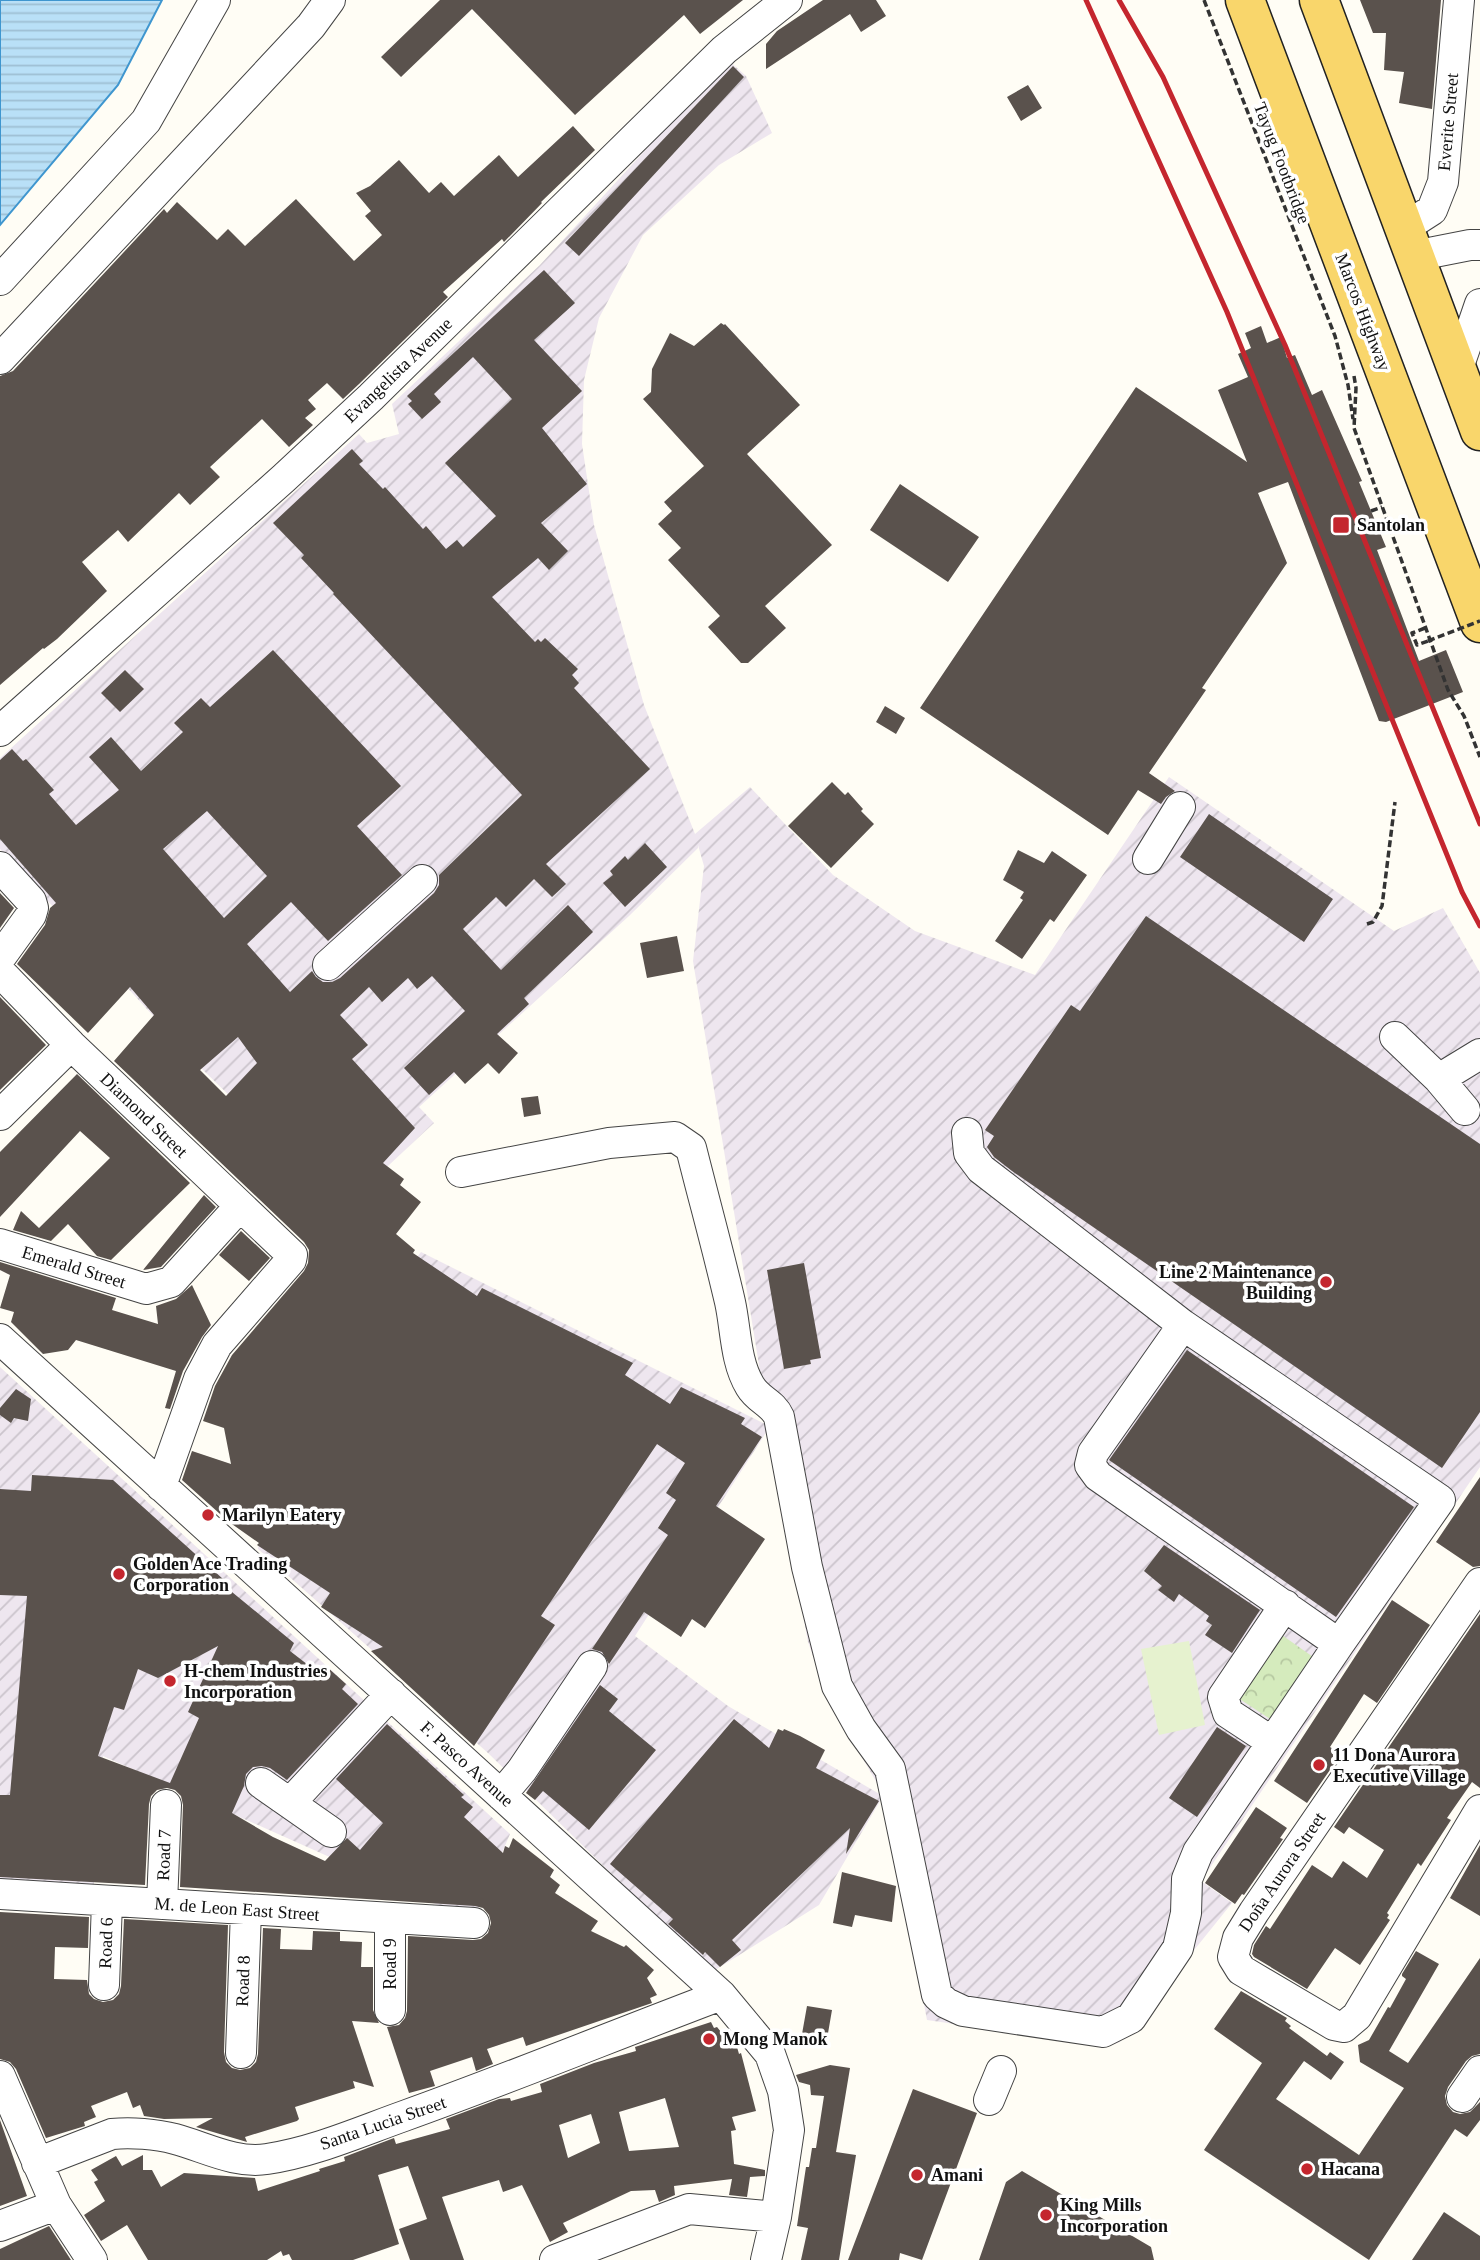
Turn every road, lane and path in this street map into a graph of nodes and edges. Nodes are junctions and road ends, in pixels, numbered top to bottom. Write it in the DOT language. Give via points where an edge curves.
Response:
graph roads {
  1 [pos="215,0"];
  2 [pos="330,0"];
  3 [pos="787,0"];
  4 [pos="1204,0"];
  5 [pos="1245,0"];
  6 [pos="1319,0"];
  7 [pos="1459,0"];
  8 [pos="1409,242"];
  9 [pos="1480,246"];
  10 [pos="1311,256"];
  11 [pos="0,280"];
  12 [pos="1480,304"];
  13 [pos="1343,344"];
  14 [pos="0,359"];
  15 [pos="1353,370"];
  16 [pos="1457,370"];
  17 [pos="1354,428"];
  18 [pos="1480,431"];
  19 [pos="1382,507"];
  20 [pos="1371,511"];
  21 [pos="1480,622"];
  22 [pos="1425,628"];
  23 [pos="0,731"];
  24 [pos="1480,757"];
  25 [pos="1395,803"];
  26 [pos="1180,807"];
  27 [pos="1148,859"];
  28 [pos="0,867"];
  29 [pos="422,880"];
  30 [pos="1367,924"];
  31 [pos="0,958"];
  32 [pos="328,965"];
  33 [pos="0,972"];
  34 [pos="1395,1037"];
  35 [pos="71,1045"];
  36 [pos="1480,1054"];
  37 [pos="1439,1079"];
  38 [pos="1465,1110"];
  39 [pos="0,1115"];
  40 [pos="967,1133"];
  41 [pos="461,1172"];
  42 [pos="240,1206"];
  43 [pos="0,1244"];
  44 [pos="1183,1325"];
  45 [pos="0,1339"];
  46 [pos="161,1486"];
  47 [pos="1480,1583"];
  48 [pos="1285,1605"];
  49 [pos="1339,1643"];
  50 [pos="592,1666"];
  51 [pos="391,1695"];
  52 [pos="1272,1742"];
  53 [pos="261,1783"];
  54 [pos="501,1795"];
  55 [pos="290,1803"];
  56 [pos="166,1805"];
  57 [pos="1480,1810"];
  58 [pos="331,1832"];
  59 [pos="0,1894"];
  60 [pos="107,1902"];
  61 [pos="162,1904"];
  62 [pos="246,1910"];
  63 [pos="390,1919"];
  64 [pos="474,1923"];
  65 [pos="104,1985"];
  66 [pos="721,1995"];
  67 [pos="390,2010"];
  68 [pos="241,2053"];
  69 [pos="1001,2070"];
  70 [pos="1480,2071"];
  71 [pos="0,2076"];
  72 [pos="1462,2097"];
  73 [pos="989,2100"];
  74 [pos="37,2163"];
  75 [pos="56,2205"];
  76 [pos="776,2217"];
  77 [pos="0,2226"];
  78 [pos="92,2260"];
  79 [pos="555,2260"];
  80 [pos="766,2260"];
  1 -- 11 [label="street" via="146,121"];
  2 -- 14 [label="street" via="311,26"];
  3 -- 23 [label="street, Evangelista Avenue" via="724,50 294,469"];
  4 -- 17 [label="path, Tayug Footbridge" via="1335,336"];
  5 -- 21 [label="main road, Marcos Highway"];
  6 -- 8 [label="main road"];
  7 -- 8 [label="street, Everite Street" via="1443,183 1432,210"];
  8 -- 9 [label="street"];
  8 -- 16 [label="main road"];
  10 -- 13 [label="path"];
  12 -- 16 [label="street"];
  15 -- 17 [label="path"];
  16 -- 18 [label="main road"];
  17 -- 19 [label="path"];
  19 -- 20 [label="path"];
  19 -- 22 [label="path"];
  21 -- 22 [label="path, bridge" via="1417,645 1412,633"];
  22 -- 24 [label="path"];
  25 -- 30 [label="path" via="1382,906"];
  26 -- 27 [label="street"];
  28 -- 31 [label="street" via="32,901 33,908"];
  29 -- 32 [label="street"];
  33 -- 35 [label="street, Diamond Street"];
  34 -- 37 [label="street"];
  35 -- 39 [label="street"];
  35 -- 42 [label="street, Diamond Street"];
  36 -- 37 [label="street"];
  37 -- 38 [label="street"];
  40 -- 44 [label="street" via="970,1153 981,1170"];
  41 -- 52 [label="street" via="609,1143 675,1137 691,1149 731,1305 739,1357 750,1386 779,1416 807,1567 837,1686 890,1769 937,1995 946,2003 962,2011 1103,2032 1131,2018 1178,1948 1187,1879 1198,1852"];
  42 -- 43 [label="street, Emerald Street" via="171,1282 146,1289"];
  42 -- 46 [label="street, Diamond Street" via="292,1255 291,1260 217,1345 199,1378"];
  44 -- 48 [label="street" via="1093,1453 1090,1465 1098,1476"];
  44 -- 49 [label="street" via="1440,1500"];
  45 -- 46 [label="street, F. Pasco Avenue"];
  46 -- 51 [label="street, F. Pasco Avenue"];
  47 -- 57 [label="street, Doña Aurora Street" via="1254,1912 1238,1938 1233,1957 1241,1969 1334,2025 1345,2027 1357,2016"];
  48 -- 49 [label="street"];
  48 -- 52 [label="street" via="1223,1697 1228,1713"];
  49 -- 52 [label="street"];
  50 -- 54 [label="street"];
  51 -- 54 [label="street, F. Pasco Avenue"];
  51 -- 55 [label="street"];
  53 -- 55 [label="street"];
  54 -- 66 [label="street, F. Pasco Avenue"];
  55 -- 58 [label="street"];
  56 -- 61 [label="street, Road 7"];
  59 -- 60 [label="street, M. de Leon East Street"];
  60 -- 61 [label="street, M. de Leon East Street"];
  60 -- 65 [label="street, Road 6"];
  61 -- 62 [label="street, M. de Leon East Street"];
  62 -- 63 [label="street, M. de Leon East Street"];
  62 -- 68 [label="street, Road 8"];
  63 -- 64 [label="street, M. de Leon East Street"];
  63 -- 67 [label="street, Road 9"];
  66 -- 74 [label="street, Santa Lucia Street" via="488,2086 317,2147 267,2160 234,2158 172,2138 122,2133"];
  66 -- 76 [label="street, F. Pasco Avenue" via="770,2054 783,2091 789,2130"];
  69 -- 73 [label="street"];
  70 -- 72 [label="street"];
  71 -- 74 [label="street"];
  74 -- 75 [label="street"];
  75 -- 77 [label="street"];
  75 -- 78 [label="street"];
  76 -- 79 [label="street" via="689,2209"];
  76 -- 80 [label="street, F. Pasco Avenue"];
}
